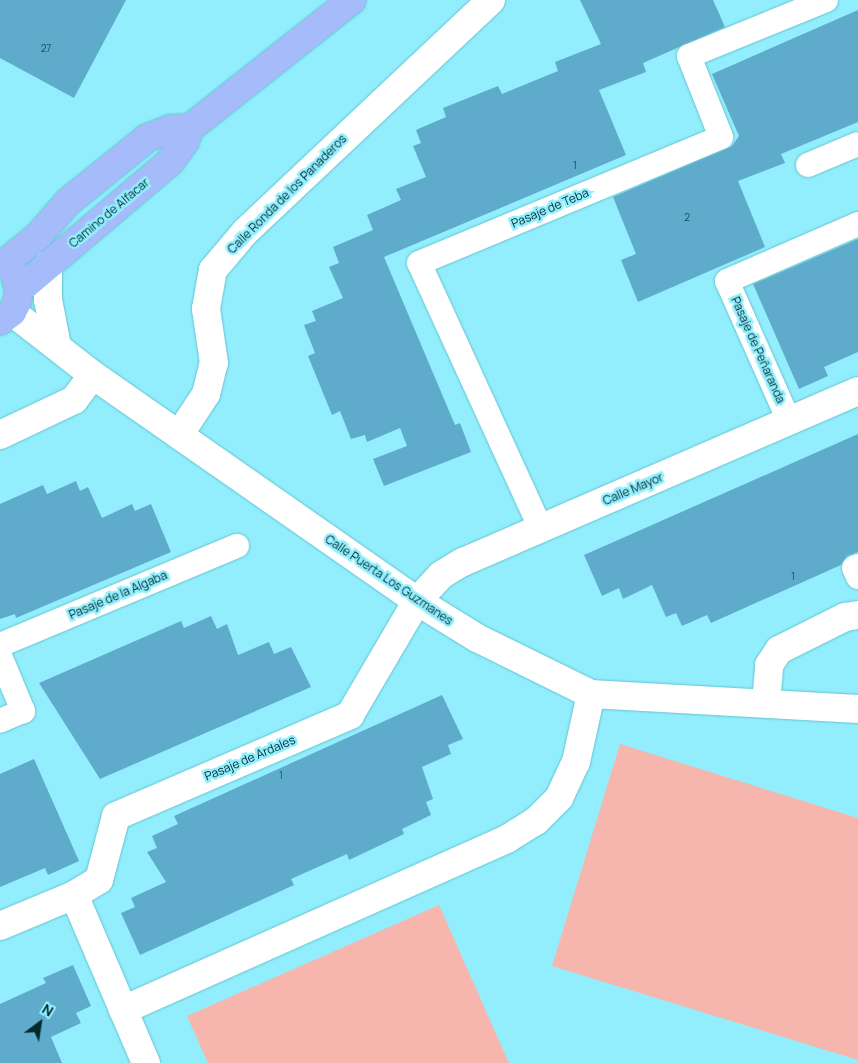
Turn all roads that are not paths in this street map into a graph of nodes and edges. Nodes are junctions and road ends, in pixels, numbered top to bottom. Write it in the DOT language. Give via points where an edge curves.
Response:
graph roads {
  1 [pos="352,0"];
  2 [pos="491,0"];
  3 [pos="826,0"];
  4 [pos="190,128"];
  5 [pos="858,144"];
  6 [pos="808,165"];
  7 [pos="858,224"];
  8 [pos="2,262"];
  9 [pos="48,264"];
  10 [pos="10,307"];
  11 [pos="57,346"];
  12 [pos="93,375"];
  13 [pos="858,391"];
  14 [pos="785,412"];
  15 [pos="0,435"];
  16 [pos="179,436"];
  17 [pos="534,516"];
  18 [pos="237,546"];
  19 [pos="858,566"];
  20 [pos="858,577"];
  21 [pos="417,601"];
  22 [pos="858,615"];
  23 [pos="0,645"];
  24 [pos="0,656"];
  25 [pos="591,694"];
  26 [pos="766,703"];
  27 [pos="858,709"];
  28 [pos="0,721"];
  29 [pos="74,895"];
  30 [pos="0,926"];
  31 [pos="123,1010"];
  32 [pos="146,1063"];
  1 -- 4 [label="main road, Camino de Alfacar"];
  2 -- 16 [label="street, Calle Ronda de los Panaderos" via="251,226 212,270 206,309 214,363 206,394"];
  3 -- 17 [label="street, Pasaje de Teba" via="689,56 721,137 419,263"];
  4 -- 8 [label="main road" via="171,129 147,138 68,202 38,236"];
  4 -- 9 [label="main road, Camino de Alfacar" via="170,162"];
  5 -- 6 [label="street"];
  7 -- 14 [label="street, Pasaje de Peñaranda" via="727,281"];
  8 -- 10 [label="main road" via="17,278"];
  9 -- 10 [label="main road, Camino de Alfacar"];
  9 -- 11 [label="street" via="48,300"];
  10 -- 11 [label="street, Calle Puerta Los Guzmanes"];
  11 -- 12 [label="street, Calle Puerta Los Guzmanes"];
  12 -- 15 [label="street" via="74,400"];
  12 -- 16 [label="street, Calle Puerta Los Guzmanes"];
  13 -- 21 [label="street, Calle Mayor" via="463,562 441,575"];
  16 -- 21 [label="street, Calle Puerta Los Guzmanes"];
  18 -- 23 [label="street, Pasaje de la Algaba"];
  19 -- 20 [label="street" via="854,568"];
  21 -- 25 [label="street, Calle Puerta Los Guzmanes" via="476,638"];
  21 -- 29 [label="street, Pasaje de Ardales" via="350,714 116,816 99,880"];
  22 -- 26 [label="street" via="845,617 779,650 769,666"];
  24 -- 28 [label="street" via="23,711"];
  25 -- 26 [label="street, Calle Puerta Los Guzmanes"];
  25 -- 31 [label="street" via="576,762 559,798 536,821 507,839"];
  26 -- 27 [label="street, Calle Puerta Los Guzmanes"];
  29 -- 30 [label="street, Pasaje de Ardales"];
  29 -- 31 [label="street"];
  31 -- 32 [label="street"];
}
